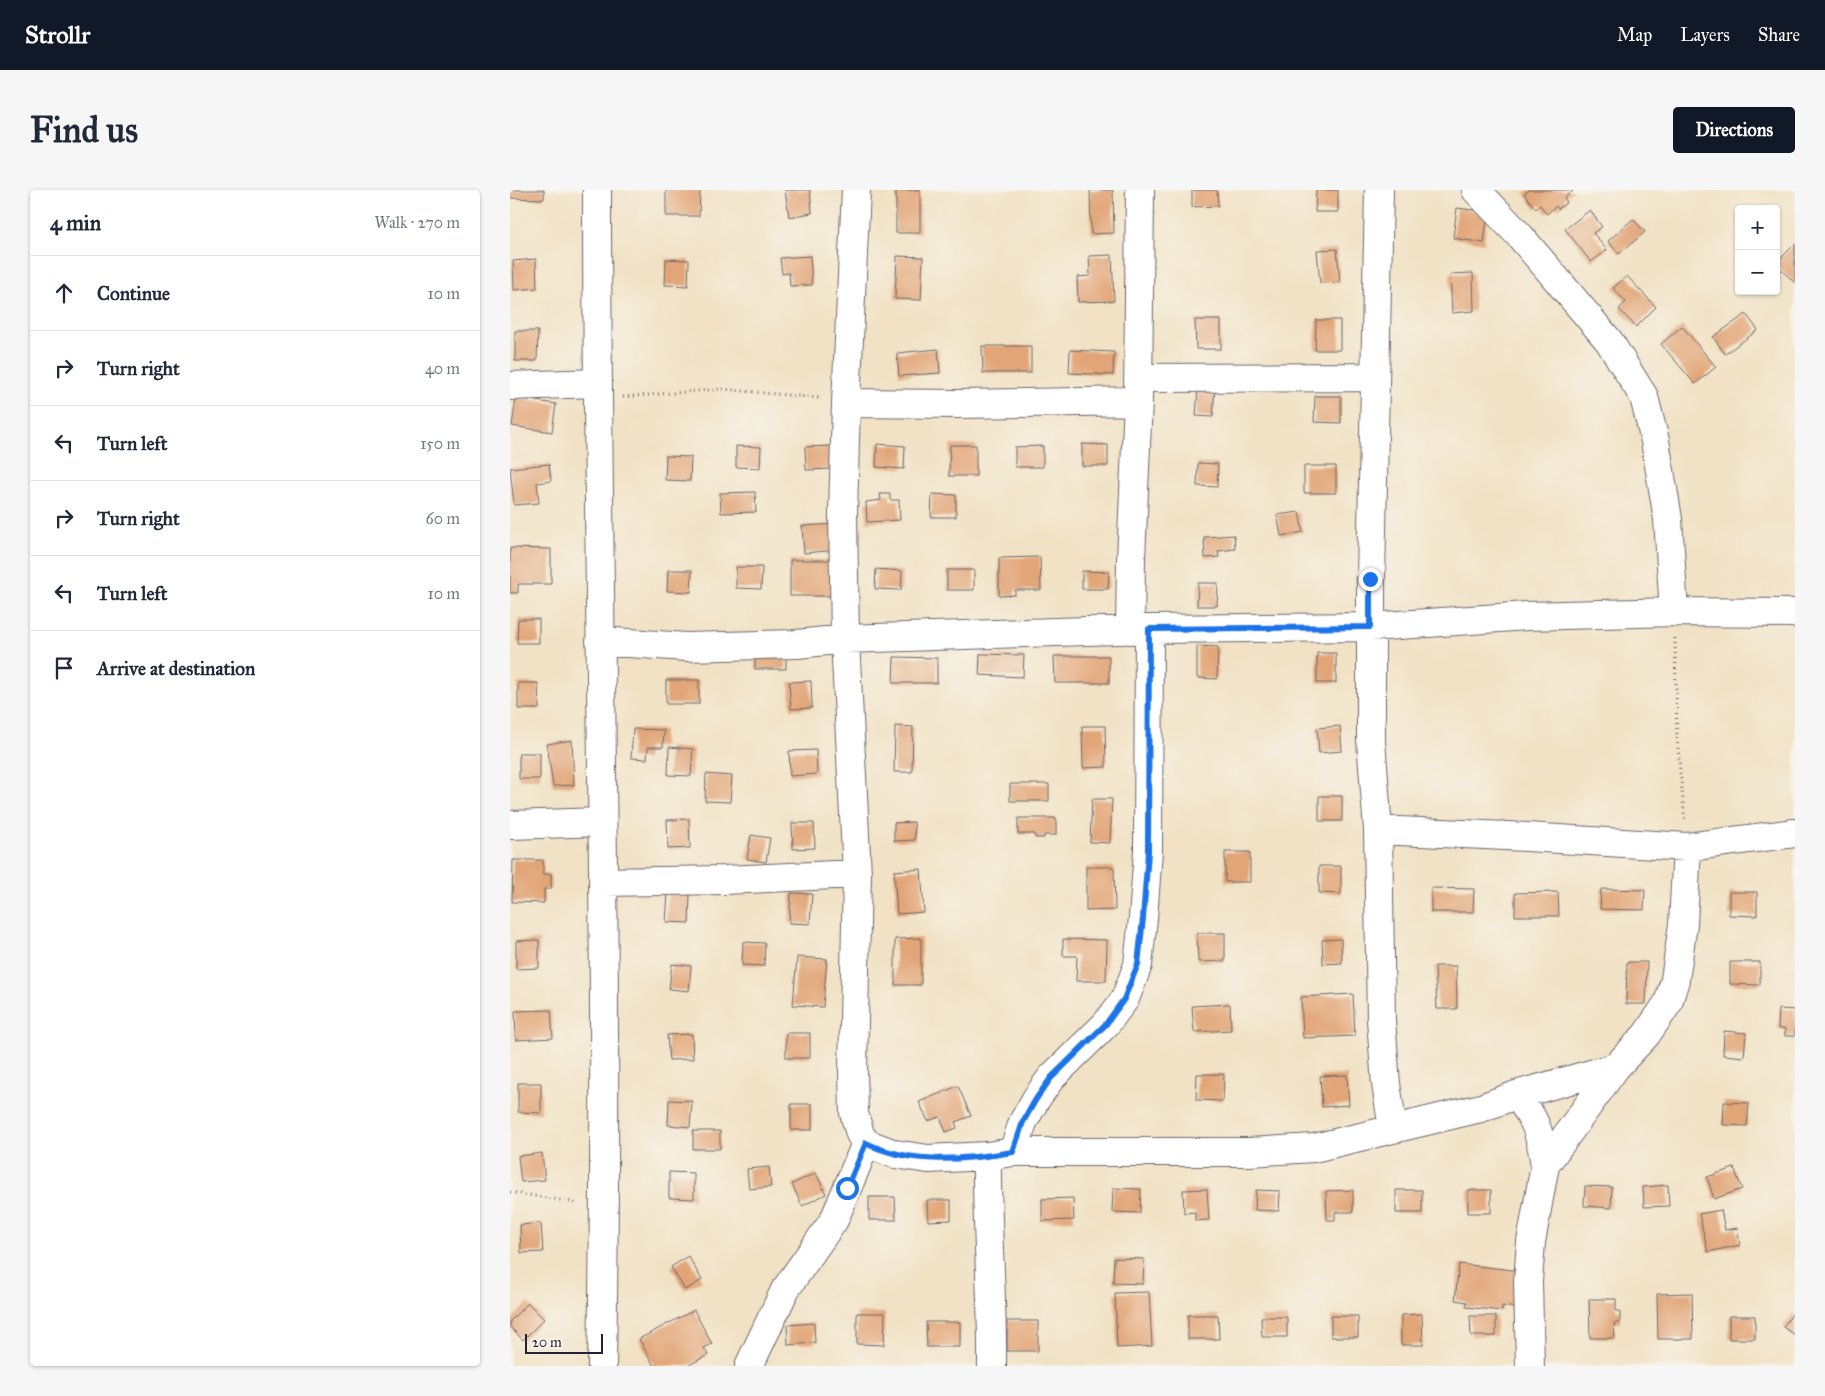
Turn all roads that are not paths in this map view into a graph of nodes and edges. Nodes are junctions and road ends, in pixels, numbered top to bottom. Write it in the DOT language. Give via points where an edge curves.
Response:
graph roads {
  1 [pos="598,190"];
  2 [pos="856,190"];
  3 [pos="1140,190"];
  4 [pos="1379,190"];
  5 [pos="1476,190"];
  6 [pos="1375,377"];
  7 [pos="510,386"];
  8 [pos="1138,389"];
  9 [pos="598,391"];
  10 [pos="846,403"];
  11 [pos="1674,612"];
  12 [pos="1795,613"];
  13 [pos="1370,627"];
  14 [pos="1140,630"];
  15 [pos="845,639"];
  16 [pos="600,641"];
  17 [pos="602,822"];
  18 [pos="510,825"];
  19 [pos="1378,830"];
  20 [pos="1795,833"];
  21 [pos="1687,847"];
  22 [pos="857,874"];
  23 [pos="602,882"];
  24 [pos="1616,1067"];
  25 [pos="1516,1096"];
  26 [pos="1393,1129"];
  27 [pos="866,1143"];
  28 [pos="1000,1154"];
  29 [pos="1545,1165"];
  30 [pos="602,1366"];
  31 [pos="749,1366"];
  32 [pos="992,1366"];
  33 [pos="1530,1366"];
  1 -- 9 [label="street"];
  2 -- 10 [label="street"];
  3 -- 8 [label="street"];
  4 -- 6 [label="street"];
  5 -- 11 [label="street" via="1520,236 1609,341 1644,397 1668,519"];
  6 -- 8 [label="street"];
  6 -- 13 [label="street"];
  7 -- 9 [label="street"];
  8 -- 10 [label="street" via="958,404"];
  8 -- 14 [label="street" via="1131,559"];
  9 -- 16 [label="street"];
  10 -- 15 [label="street"];
  11 -- 12 [label="street"];
  11 -- 13 [label="street" via="1527,616"];
  13 -- 14 [label="street"];
  13 -- 19 [label="street" via="1370,740"];
  14 -- 15 [label="street"];
  14 -- 28 [label="street" via="1148,852 1138,964 1124,999 1106,1024 1051,1078"];
  15 -- 16 [label="street" via="797,644 686,647"];
  15 -- 22 [label="street"];
  16 -- 17 [label="street"];
  17 -- 18 [label="street"];
  17 -- 23 [label="street"];
  19 -- 21 [label="street"];
  19 -- 26 [label="street" via="1380,1020"];
  20 -- 21 [label="street"];
  21 -- 24 [label="street" via="1676,980 1668,1003 1646,1035"];
  22 -- 23 [label="street"];
  22 -- 27 [label="street" via="854,1112"];
  23 -- 30 [label="street" via="605,1208"];
  24 -- 25 [label="street"];
  24 -- 29 [label="street"];
  25 -- 26 [label="street"];
  25 -- 29 [label="street" via="1535,1122"];
  26 -- 28 [label="street" via="1314,1148 1249,1152"];
  27 -- 28 [label="street" via="895,1154 928,1159"];
  27 -- 31 [label="street" via="834,1220 785,1290"];
  28 -- 32 [label="street" via="986,1193 993,1318"];
  29 -- 33 [label="street" via="1531,1242"];
}
